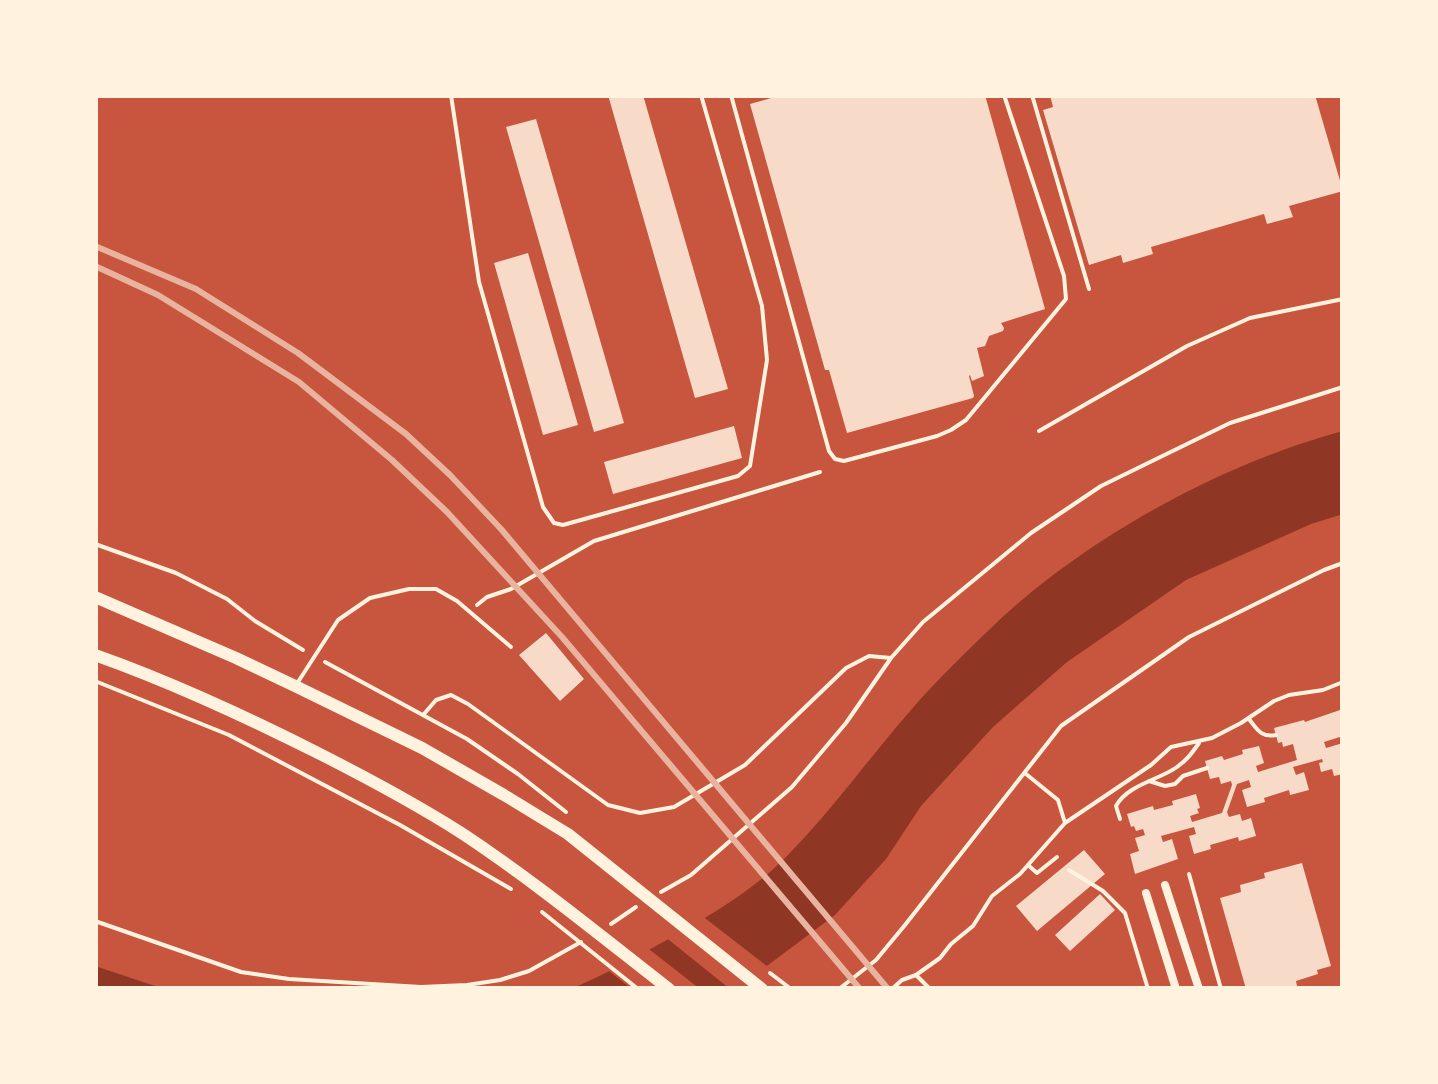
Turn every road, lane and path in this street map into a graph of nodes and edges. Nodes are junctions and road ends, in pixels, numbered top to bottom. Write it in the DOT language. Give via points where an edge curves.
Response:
graph roads {
  1 [pos="451,95"];
  2 [pos="701,95"];
  3 [pos="732,95"];
  4 [pos="1004,95"];
  5 [pos="1032,95"];
  6 [pos="1089,290"];
  7 [pos="1343,299"];
  8 [pos="1343,388"];
  9 [pos="1039,431"];
  10 [pos="820,472"];
  11 [pos="95,544"];
  12 [pos="1343,564"];
  13 [pos="95,597"];
  14 [pos="469,611"];
  15 [pos="511,647"];
  16 [pos="95,655"];
  17 [pos="314,656"];
  18 [pos="891,658"];
  19 [pos="95,681"];
  20 [pos="1343,682"];
  21 [pos="296,686"];
  22 [pos="424,714"];
  23 [pos="1248,718"];
  24 [pos="1276,735"];
  25 [pos="1200,741"];
  26 [pos="1208,768"];
  27 [pos="1024,772"];
  28 [pos="1149,781"];
  29 [pos="1120,819"];
  30 [pos="579,823"];
  31 [pos="1065,823"];
  32 [pos="1057,856"];
  33 [pos="1028,866"];
  34 [pos="1068,870"];
  35 [pos="1189,874"];
  36 [pos="1165,885"];
  37 [pos="518,893"];
  38 [pos="1146,893"];
  39 [pos="650,898"];
  40 [pos="533,905"];
  41 [pos="636,908"];
  42 [pos="95,921"];
  43 [pos="608,925"];
  44 [pos="594,934"];
  45 [pos="580,943"];
  46 [pos="916,975"];
  47 [pos="638,989"];
  48 [pos="668,989"];
  49 [pos="762,989"];
  50 [pos="839,989"];
  51 [pos="892,989"];
  52 [pos="930,989"];
  53 [pos="1148,989"];
  54 [pos="1176,989"];
  55 [pos="1199,989"];
  56 [pos="1221,989"];
  1 -- 2 [label="lane" via="479,282 543,506 563,525 738,476 750,466 767,360 762,306"];
  3 -- 4 [label="lane" via="830,451 844,461 937,436 966,420 1066,299"];
  5 -- 6 [label="lane"];
  7 -- 9 [label="lane" via="1250,318 1186,346"];
  8 -- 18 [label="path" via="1230,423 1101,486 962,589"];
  10 -- 14 [label="path" via="594,541"];
  11 -- 17 [label="path" via="226,598"];
  12 -- 27 [label="path" via="1189,638 1061,726"];
  13 -- 21 [label="main road"];
  14 -- 15 [label="lane"];
  14 -- 17 [label="lane" via="436,589 370,598 338,620"];
  16 -- 48 [label="main road" via="162,678 372,781 528,880"];
  17 -- 21 [label="lane"];
  17 -- 22 [label="path"];
  18 -- 22 [label="path" via="869,656 846,668 745,766 674,807 640,813 608,805 450,695"];
  18 -- 39 [label="path" via="792,787 690,874"];
  19 -- 37 [label="path" via="230,735"];
  20 -- 23 [label="path" via="1289,695"];
  21 -- 49 [label="main road" via="422,748 568,834"];
  22 -- 30 [label="path"];
  23 -- 24 [label="path" via="1261,734"];
  23 -- 25 [label="path"];
  25 -- 28 [label="path" via="1174,770"];
  25 -- 31 [label="path" via="1171,748"];
  26 -- 28 [label="path" via="1175,784"];
  27 -- 31 [label="path" via="1058,800"];
  27 -- 50 [label="path" via="876,960"];
  28 -- 29 [label="path" via="1119,799"];
  31 -- 33 [label="path"];
  32 -- 33 [label="path" via="1037,874"];
  33 -- 46 [label="path"];
  34 -- 53 [label="path" via="1125,913"];
  35 -- 56 [label="path"];
  36 -- 55 [label="street"];
  38 -- 54 [label="street"];
  40 -- 45 [label="path"];
  41 -- 43 [label="path"];
  42 -- 45 [label="path" via="241,972 421,987 500,980"];
  44 -- 45 [label="path"];
  45 -- 47 [label="path"];
  46 -- 51 [label="path"];
  46 -- 52 [label="path"];
}
